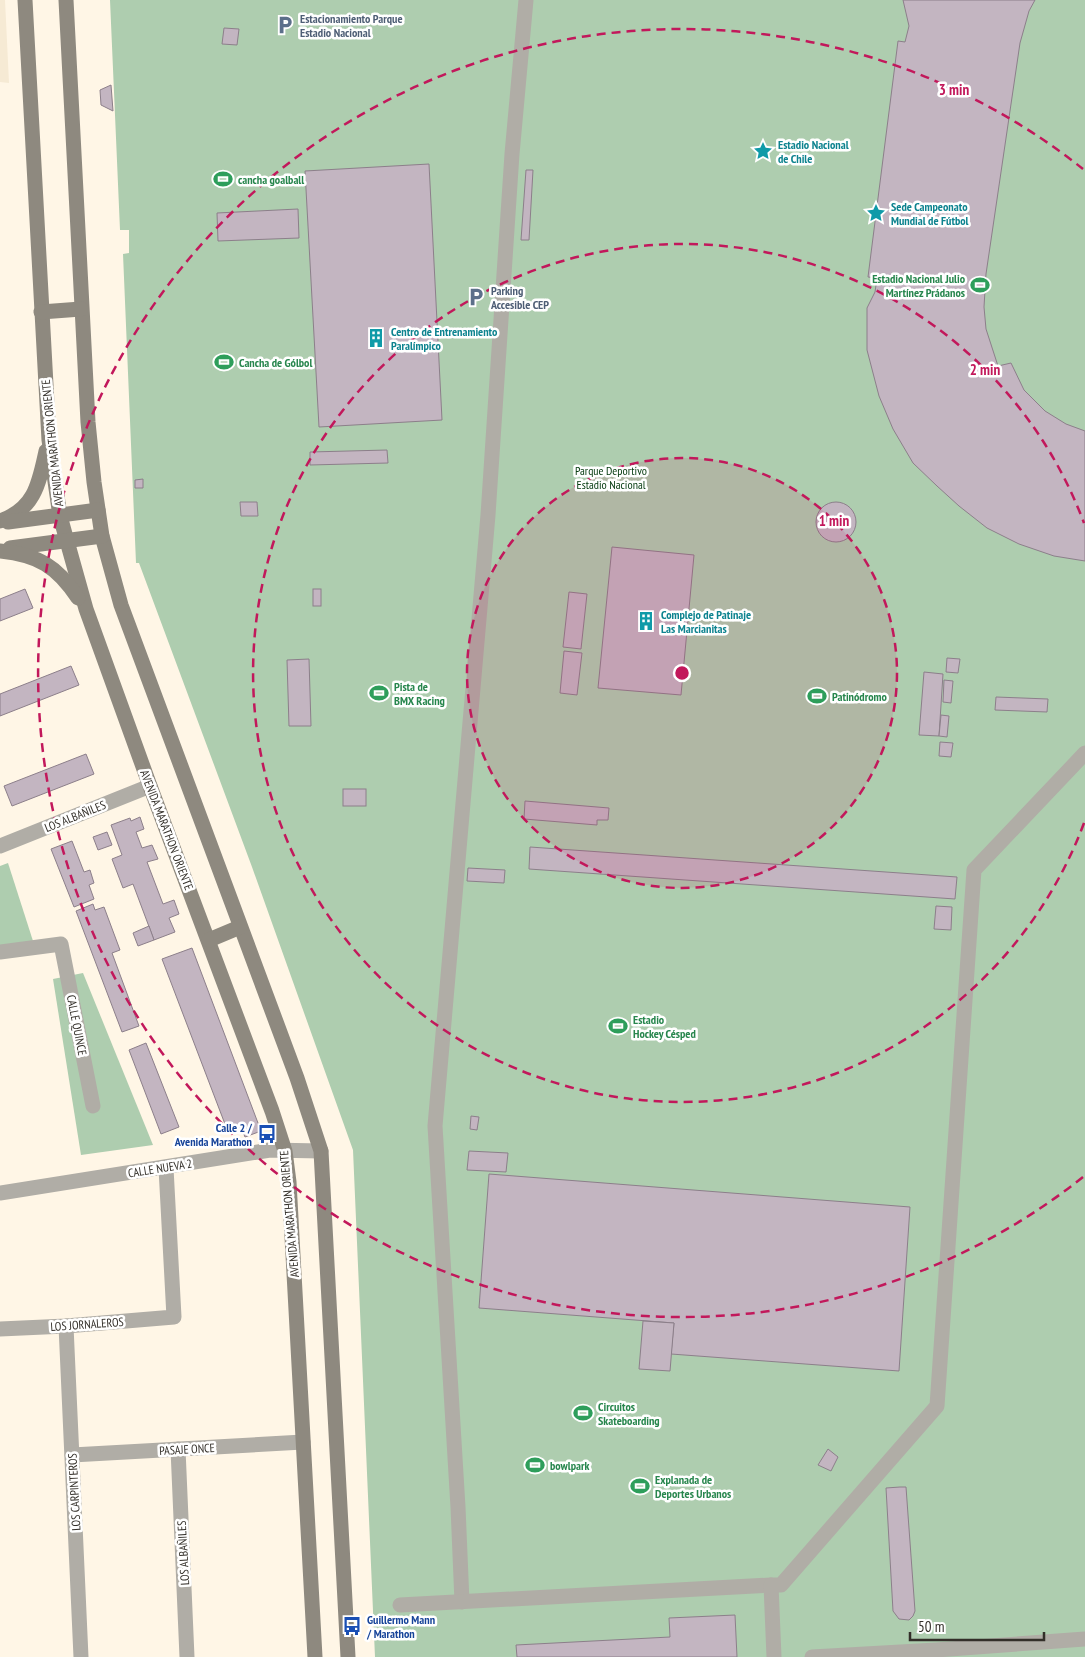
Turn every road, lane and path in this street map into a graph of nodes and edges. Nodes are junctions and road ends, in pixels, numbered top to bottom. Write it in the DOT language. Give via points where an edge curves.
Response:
graph roads {
  1 [pos="25,0"];
  2 [pos="66,0"];
  3 [pos="526,0"];
  4 [pos="81,309"];
  5 [pos="41,312"];
  6 [pos="49,440"];
  7 [pos="98,510"];
  8 [pos="60,516"];
  9 [pos="0,522"];
  10 [pos="102,536"];
  11 [pos="65,540"];
  12 [pos="0,550"];
  13 [pos="86,609"];
  14 [pos="1085,753"];
  15 [pos="150,786"];
  16 [pos="0,846"];
  17 [pos="240,927"];
  18 [pos="209,940"];
  19 [pos="0,952"];
  20 [pos="93,1106"];
  21 [pos="286,1151"];
  22 [pos="321,1151"];
  23 [pos="166,1168"];
  24 [pos="0,1193"];
  25 [pos="66,1326"];
  26 [pos="0,1329"];
  27 [pos="303,1442"];
  28 [pos="178,1449"];
  29 [pos="72,1455"];
  30 [pos="771,1585"];
  31 [pos="462,1602"];
  32 [pos="400,1605"];
  33 [pos="1085,1639"];
  34 [pos="81,1657"];
  35 [pos="188,1657"];
  36 [pos="315,1657"];
  37 [pos="348,1657"];
  38 [pos="774,1657"];
  39 [pos="812,1657"];
  1 -- 5 [label="main road, AVENIDA MARATHON ORIENTE"];
  2 -- 4 [label="main road"];
  3 -- 31 [label="street" via="512,154 488,515 435,1126"];
  4 -- 5 [label="main road"];
  4 -- 7 [label="main road" via="88,422"];
  5 -- 6 [label="main road, AVENIDA MARATHON ORIENTE"];
  6 -- 8 [label="main road, AVENIDA MARATHON ORIENTE"];
  6 -- 9 [label="main road" via="35,493 20,512"];
  7 -- 8 [label="main road"];
  7 -- 10 [label="main road"];
  8 -- 9 [label="main road"];
  8 -- 11 [label="main road, AVENIDA MARATHON ORIENTE"];
  10 -- 11 [label="main road"];
  10 -- 17 [label="main road" via="121,605"];
  11 -- 12 [label="main road"];
  11 -- 13 [label="main road, AVENIDA MARATHON ORIENTE"];
  12 -- 13 [label="main road" via="33,556 48,565 64,579"];
  13 -- 15 [label="main road, AVENIDA MARATHON ORIENTE"];
  14 -- 30 [label="street" via="974,870 937,1406 782,1585"];
  15 -- 16 [label="street, LOS ALBAÑILES"];
  15 -- 18 [label="main road, AVENIDA MARATHON ORIENTE"];
  17 -- 18 [label="main road"];
  17 -- 22 [label="main road"];
  18 -- 21 [label="main road, AVENIDA MARATHON ORIENTE"];
  19 -- 20 [label="street, CALLE QUINCE" via="61,944"];
  21 -- 22 [label="street, CALLE NUEVA 2"];
  21 -- 23 [label="street, CALLE NUEVA 2" via="270,1150"];
  21 -- 27 [label="main road, AVENIDA MARATHON ORIENTE"];
  22 -- 37 [label="main road"];
  23 -- 24 [label="street, CALLE NUEVA 2"];
  23 -- 25 [label="street, LOS JORNALEROS" via="174,1317"];
  25 -- 26 [label="street, LOS JORNALEROS"];
  25 -- 29 [label="street, LOS CARPINTEROS"];
  27 -- 28 [label="street, PASAJE ONCE"];
  27 -- 36 [label="main road, AVENIDA MARATHON ORIENTE"];
  28 -- 29 [label="street, PASAJE ONCE"];
  28 -- 35 [label="street, LOS ALBAÑILES"];
  29 -- 34 [label="street, LOS CARPINTEROS"];
  30 -- 31 [label="street"];
  30 -- 38 [label="street"];
  31 -- 32 [label="street"];
  33 -- 39 [label="street"];
}
